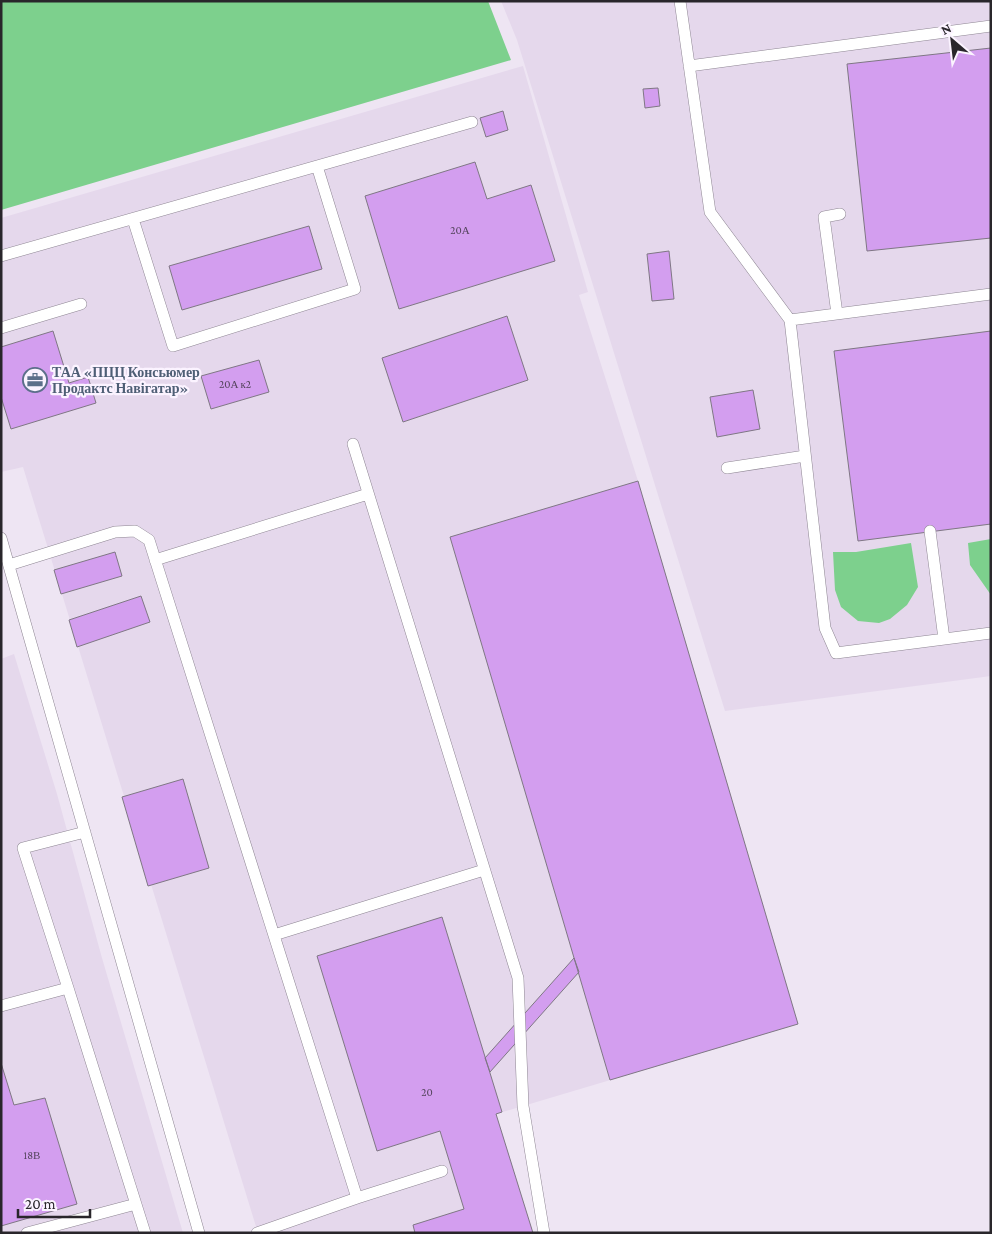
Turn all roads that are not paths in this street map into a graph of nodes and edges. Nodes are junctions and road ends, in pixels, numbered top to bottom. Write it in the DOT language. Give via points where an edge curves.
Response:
graph roads {
  1 [pos="680,1"];
  2 [pos="991,26"];
  3 [pos="689,66"];
  4 [pos="472,122"];
  5 [pos="317,166"];
  6 [pos="840,214"];
  7 [pos="133,219"];
  8 [pos="1,256"];
  9 [pos="991,294"];
  10 [pos="81,304"];
  11 [pos="837,314"];
  12 [pos="790,320"];
  13 [pos="1,328"];
  14 [pos="353,444"];
  15 [pos="805,456"];
  16 [pos="727,468"];
  17 [pos="368,494"];
  18 [pos="930,531"];
  19 [pos="1,538"];
  20 [pos="155,560"];
  21 [pos="9,565"];
  22 [pos="991,633"];
  23 [pos="944,639"];
  24 [pos="85,832"];
  25 [pos="484,870"];
  26 [pos="274,935"];
  27 [pos="68,988"];
  28 [pos="1,1006"];
  29 [pos="442,1171"];
  30 [pos="356,1198"];
  31 [pos="136,1204"];
  32 [pos="27,1233"];
  33 [pos="145,1233"];
  34 [pos="199,1233"];
  35 [pos="257,1233"];
  36 [pos="544,1233"];
  1 -- 3 [label="lane"];
  2 -- 3 [label="lane"];
  3 -- 12 [label="lane" via="710,212"];
  4 -- 5 [label="lane"];
  5 -- 7 [label="lane"];
  5 -- 7 [label="lane" via="355,289 172,346"];
  6 -- 11 [label="lane" via="824,217"];
  7 -- 8 [label="lane"];
  9 -- 11 [label="lane"];
  10 -- 13 [label="lane"];
  11 -- 12 [label="lane"];
  12 -- 15 [label="lane"];
  14 -- 17 [label="lane"];
  15 -- 16 [label="lane"];
  15 -- 23 [label="lane" via="825,628 836,653"];
  17 -- 20 [label="lane"];
  17 -- 25 [label="lane"];
  18 -- 23 [label="lane"];
  19 -- 21 [label="lane"];
  20 -- 21 [label="lane" via="149,540 135,531 114,532"];
  20 -- 26 [label="lane"];
  21 -- 24 [label="lane"];
  22 -- 23 [label="lane"];
  24 -- 27 [label="lane" via="23,848"];
  24 -- 34 [label="lane"];
  25 -- 26 [label="lane"];
  25 -- 36 [label="lane" via="518,978 523,1106"];
  26 -- 30 [label="lane"];
  27 -- 28 [label="lane"];
  27 -- 31 [label="lane"];
  29 -- 30 [label="lane"];
  30 -- 35 [label="lane"];
  31 -- 32 [label="lane"];
  31 -- 33 [label="lane"];
}
